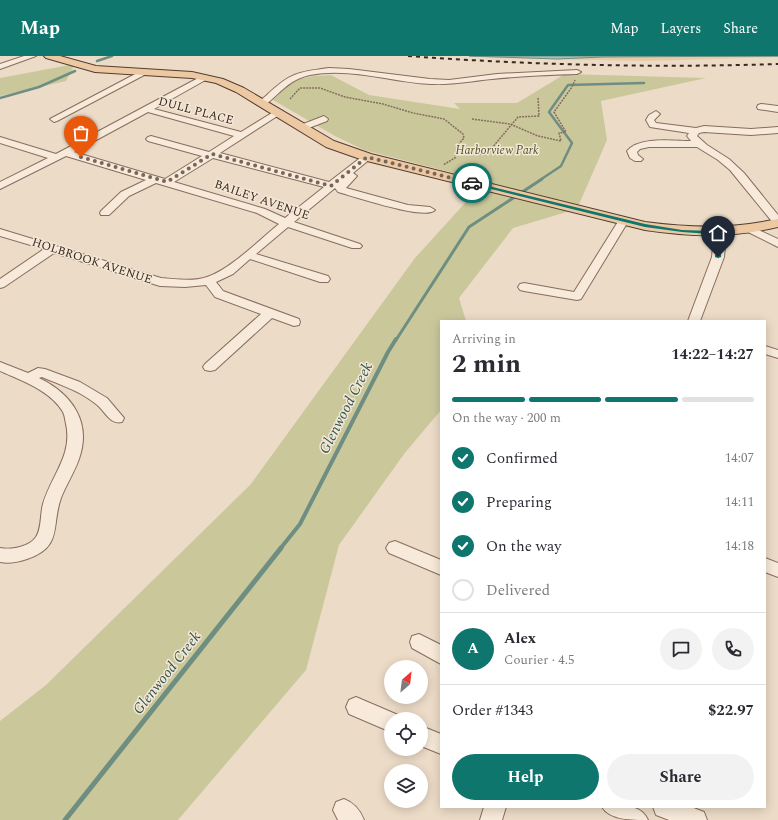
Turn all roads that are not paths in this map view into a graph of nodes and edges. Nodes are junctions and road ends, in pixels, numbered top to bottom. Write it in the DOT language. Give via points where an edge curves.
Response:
graph roads {
  1 [pos="32,56"];
  2 [pos="49,56"];
  3 [pos="0,68"];
  4 [pos="577,72"];
  5 [pos="144,73"];
  6 [pos="205,78"];
  7 [pos="86,103"];
  8 [pos="262,103"];
  9 [pos="761,108"];
  10 [pos="61,109"];
  11 [pos="778,109"];
  12 [pos="145,110"];
  13 [pos="278,113"];
  14 [pos="656,114"];
  15 [pos="54,119"];
  16 [pos="324,120"];
  17 [pos="301,128"];
  18 [pos="778,130"];
  19 [pos="696,131"];
  20 [pos="241,135"];
  21 [pos="151,139"];
  22 [pos="0,140"];
  23 [pos="697,144"];
  24 [pos="66,153"];
  25 [pos="211,155"];
  26 [pos="56,157"];
  27 [pos="367,157"];
  28 [pos="638,160"];
  29 [pos="350,170"];
  30 [pos="162,181"];
  31 [pos="0,186"];
  32 [pos="331,186"];
  33 [pos="430,210"];
  34 [pos="105,213"];
  35 [pos="624,220"];
  36 [pos="286,223"];
  37 [pos="778,223"];
  38 [pos="750,229"];
  39 [pos="0,232"];
  40 [pos="711,232"];
  41 [pos="778,244"];
  42 [pos="356,246"];
  43 [pos="53,248"];
  44 [pos="248,255"];
  45 [pos="324,279"];
  46 [pos="209,280"];
  47 [pos="0,284"];
  48 [pos="524,287"];
  49 [pos="270,313"];
  50 [pos="694,320"];
  51 [pos="294,322"];
  52 [pos="766,350"];
  53 [pos="778,354"];
  54 [pos="0,366"];
  55 [pos="210,367"];
  56 [pos="29,379"];
  57 [pos="117,418"];
  58 [pos="395,548"];
  59 [pos="0,555"];
  60 [pos="766,565"];
  61 [pos="440,568"];
  62 [pos="778,570"];
  63 [pos="419,642"];
  64 [pos="440,654"];
  65 [pos="356,707"];
  66 [pos="384,719"];
  67 [pos="428,739"];
  68 [pos="440,744"];
  69 [pos="495,808"];
  70 [pos="615,808"];
  71 [pos="666,808"];
  72 [pos="491,820"];
  73 [pos="637,820"];
  74 [pos="696,820"];
  1 -- 3 [label="street"];
  2 -- 5 [label="main road" via="95,69"];
  4 -- 8 [label="street" via="486,77 450,82 323,72 292,78 276,90 270,99"];
  5 -- 6 [label="main road"];
  5 -- 7 [label="street"];
  6 -- 8 [label="main road" via="229,85"];
  6 -- 12 [label="street"];
  7 -- 10 [label="street"];
  7 -- 15 [label="street"];
  8 -- 13 [label="main road"];
  9 -- 11 [label="street"];
  12 -- 20 [label="street, DULL PLACE"];
  12 -- 24 [label="street"];
  13 -- 17 [label="main road"];
  13 -- 20 [label="street"];
  14 -- 19 [label="street" via="650,120 653,125"];
  16 -- 17 [label="street"];
  17 -- 27 [label="main road" via="330,144"];
  18 -- 19 [label="street"];
  19 -- 23 [label="street" via="692,136"];
  20 -- 25 [label="street"];
  21 -- 25 [label="street"];
  22 -- 26 [label="street"];
  23 -- 28 [label="street" via="642,145 632,151"];
  23 -- 37 [label="street" via="727,162"];
  24 -- 26 [label="street"];
  24 -- 30 [label="street, BAILEY AVENUE"];
  25 -- 30 [label="street"];
  25 -- 32 [label="street"];
  26 -- 31 [label="street"];
  27 -- 29 [label="street, HOLBROOK AVENUE"];
  27 -- 35 [label="main road"];
  29 -- 32 [label="street, HOLBROOK AVENUE"];
  29 -- 33 [label="street" via="353,175 340,188 342,190 408,208"];
  30 -- 34 [label="street" via="125,194"];
  30 -- 36 [label="street, BAILEY AVENUE" via="261,211"];
  32 -- 36 [label="street, HOLBROOK AVENUE"];
  35 -- 40 [label="main road" via="645,226"];
  35 -- 48 [label="street" via="577,296"];
  36 -- 42 [label="street, BAILEY AVENUE"];
  36 -- 44 [label="street, HOLBROOK AVENUE"];
  37 -- 38 [label="main road"];
  38 -- 40 [label="main road"];
  38 -- 41 [label="street"];
  39 -- 43 [label="street, HOLBROOK AVENUE"];
  40 -- 50 [label="street" via="719,246 718,257"];
  43 -- 46 [label="street, HOLBROOK AVENUE" via="160,282 185,283"];
  43 -- 47 [label="street"];
  44 -- 45 [label="street"];
  44 -- 46 [label="street, HOLBROOK AVENUE" via="229,271"];
  46 -- 49 [label="street" via="219,294"];
  49 -- 51 [label="street"];
  49 -- 55 [label="street"];
  52 -- 53 [label="street"];
  54 -- 56 [label="street"];
  56 -- 57 [label="street" via="38,372 45,372 86,389"];
  56 -- 59 [label="street" via="47,388 70,411 76,429 76,448 52,499 49,526 44,538 30,551"];
  58 -- 61 [label="street"];
  60 -- 62 [label="street"];
  63 -- 64 [label="street"];
  65 -- 66 [label="street"];
  67 -- 68 [label="street"];
  69 -- 72 [label="street"];
  70 -- 73 [label="street"];
  71 -- 74 [label="street"];
}
